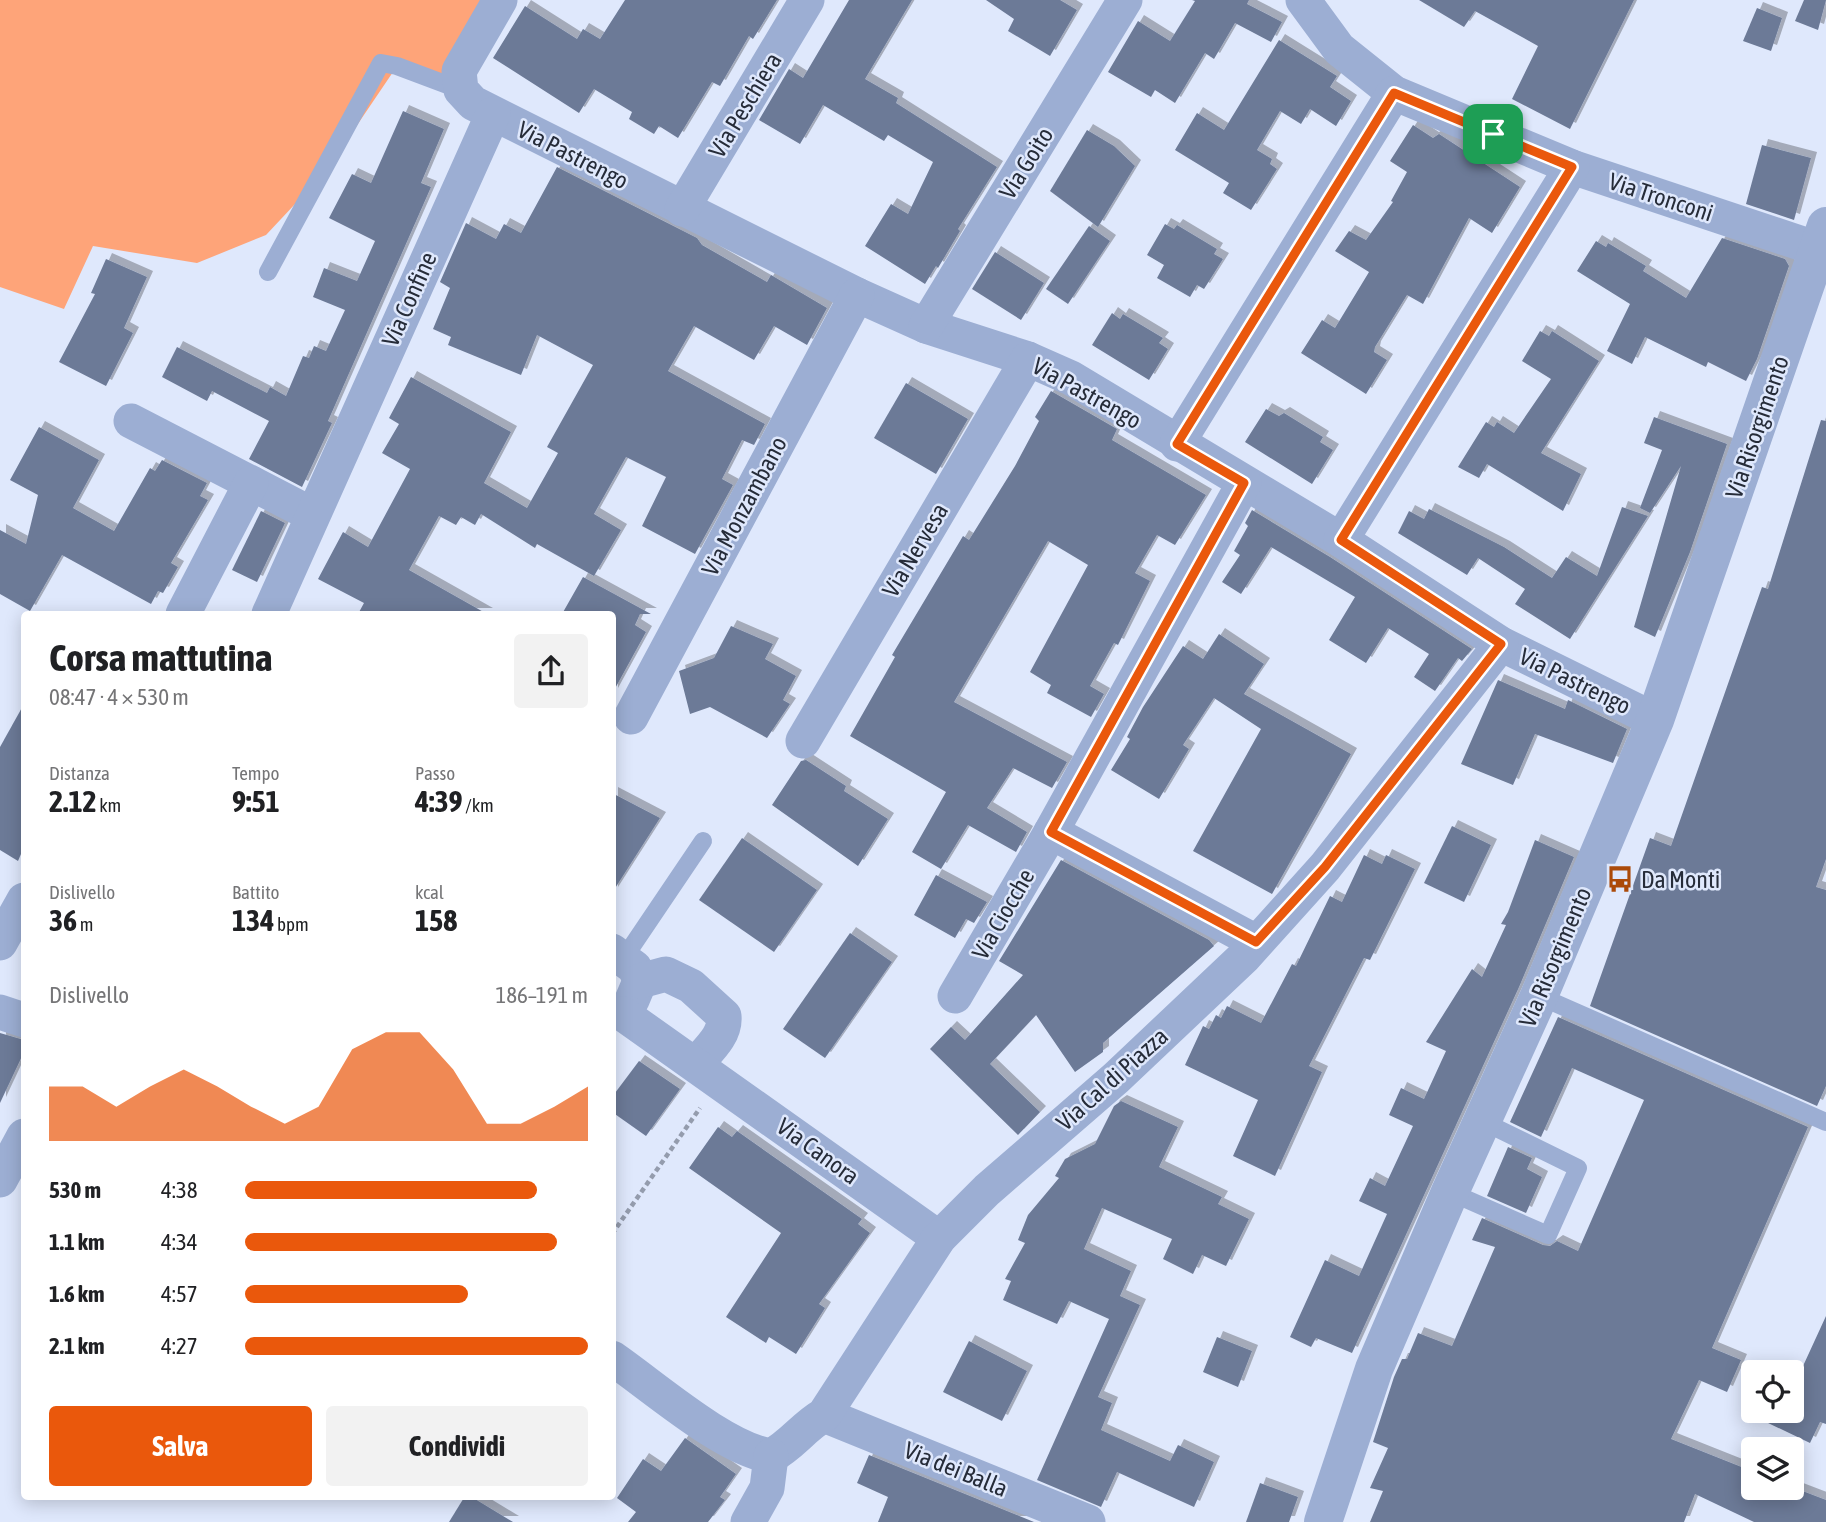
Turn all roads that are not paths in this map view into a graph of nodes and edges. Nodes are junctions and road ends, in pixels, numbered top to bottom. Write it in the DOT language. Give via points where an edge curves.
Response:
graph roads {
  1 [pos="500,0"];
  2 [pos="807,0"];
  3 [pos="1125,0"];
  4 [pos="1303,0"];
  5 [pos="461,90"];
  6 [pos="1394,93"];
  7 [pos="493,114"];
  8 [pos="1572,167"];
  9 [pos="682,209"];
  10 [pos="1822,238"];
  11 [pos="268,272"];
  12 [pos="857,295"];
  13 [pos="926,326"];
  14 [pos="1028,359"];
  15 [pos="131,421"];
  16 [pos="1177,444"];
  17 [pos="251,483"];
  18 [pos="1244,483"];
  19 [pos="312,514"];
  20 [pos="1341,540"];
  21 [pos="185,611"];
  22 [pos="270,611"];
  23 [pos="1501,644"];
  24 [pos="631,717"];
  25 [pos="1656,720"];
  26 [pos="803,741"];
  27 [pos="1051,832"];
  28 [pos="703,841"];
  29 [pos="21,905"];
  30 [pos="1256,942"];
  31 [pos="0,943"];
  32 [pos="625,963"];
  33 [pos="955,996"];
  34 [pos="1539,996"];
  35 [pos="0,1012"];
  36 [pos="21,1019"];
  37 [pos="618,1021"];
  38 [pos="708,1072"];
  39 [pos="1484,1122"];
  40 [pos="1826,1122"];
  41 [pos="21,1142"];
  42 [pos="0,1180"];
  43 [pos="1450,1192"];
  44 [pos="939,1238"];
  45 [pos="616,1361"];
  46 [pos="824,1415"];
  47 [pos="771,1456"];
  48 [pos="748,1522"];
  49 [pos="1088,1522"];
  50 [pos="1323,1522"];
  1 -- 5 [label="street" via="459,71"];
  2 -- 9 [label="street, Via Peschiera"];
  3 -- 13 [label="street, Via Goito"];
  4 -- 6 [label="street, Via Tronconi" via="1339,49"];
  5 -- 7 [label="street"];
  5 -- 11 [label="lane" via="381,63"];
  6 -- 8 [label="street, Via Tronconi"];
  6 -- 16 [label="street"];
  7 -- 9 [label="street, Via Pastrengo"];
  7 -- 19 [label="street, Via Confine"];
  8 -- 10 [label="street, Via Tronconi"];
  8 -- 20 [label="street"];
  9 -- 12 [label="street, Via Pastrengo"];
  10 -- 25 [label="street, Via Risorgimento"];
  12 -- 13 [label="street, Via Pastrengo"];
  12 -- 24 [label="street, Via Monzambano"];
  13 -- 14 [label="street, Via Pastrengo"];
  14 -- 16 [label="street, Via Pastrengo" via="1071,378"];
  14 -- 26 [label="street, Via Nervesa"];
  15 -- 17 [label="street"];
  16 -- 18 [label="street, Via Pastrengo"];
  17 -- 19 [label="street"];
  17 -- 21 [label="street"];
  18 -- 20 [label="street, Via Pastrengo"];
  18 -- 27 [label="street, Via Ciocche"];
  19 -- 22 [label="street, Via Confine"];
  20 -- 23 [label="street, Via Pastrengo"];
  23 -- 25 [label="street, Via Pastrengo"];
  23 -- 30 [label="street, Via Cal di Piazza" via="1325,867"];
  25 -- 34 [label="street, Via Risorgimento"];
  27 -- 30 [label="street"];
  27 -- 33 [label="street, Via Ciocche"];
  28 -- 32 [label="lane"];
  29 -- 31 [label="street"];
  30 -- 44 [label="street, Via Cal di Piazza" via="1126,1069"];
  32 -- 37 [label="street, Via Canora"];
  32 -- 38 [label="street" via="691,986 724,1016"];
  34 -- 39 [label="street, Via Risorgimento"];
  34 -- 40 [label="lane"];
  35 -- 36 [label="street"];
  37 -- 38 [label="street, Via Canora"];
  38 -- 44 [label="street, Via Canora"];
  39 -- 43 [label="street, Via Risorgimento"];
  39 -- 43 [label="lane" via="1578,1168 1548,1235"];
  41 -- 42 [label="street"];
  43 -- 50 [label="street, Via Risorgimento" via="1374,1369"];
  44 -- 46 [label="street, Via Cal di Piazza"];
  45 -- 47 [label="street" via="730,1441 751,1453"];
  46 -- 47 [label="street, Via Cal di Piazza" via="790,1446"];
  46 -- 49 [label="street, Via dei Balla"];
  47 -- 48 [label="street" via="767,1488"];
}
